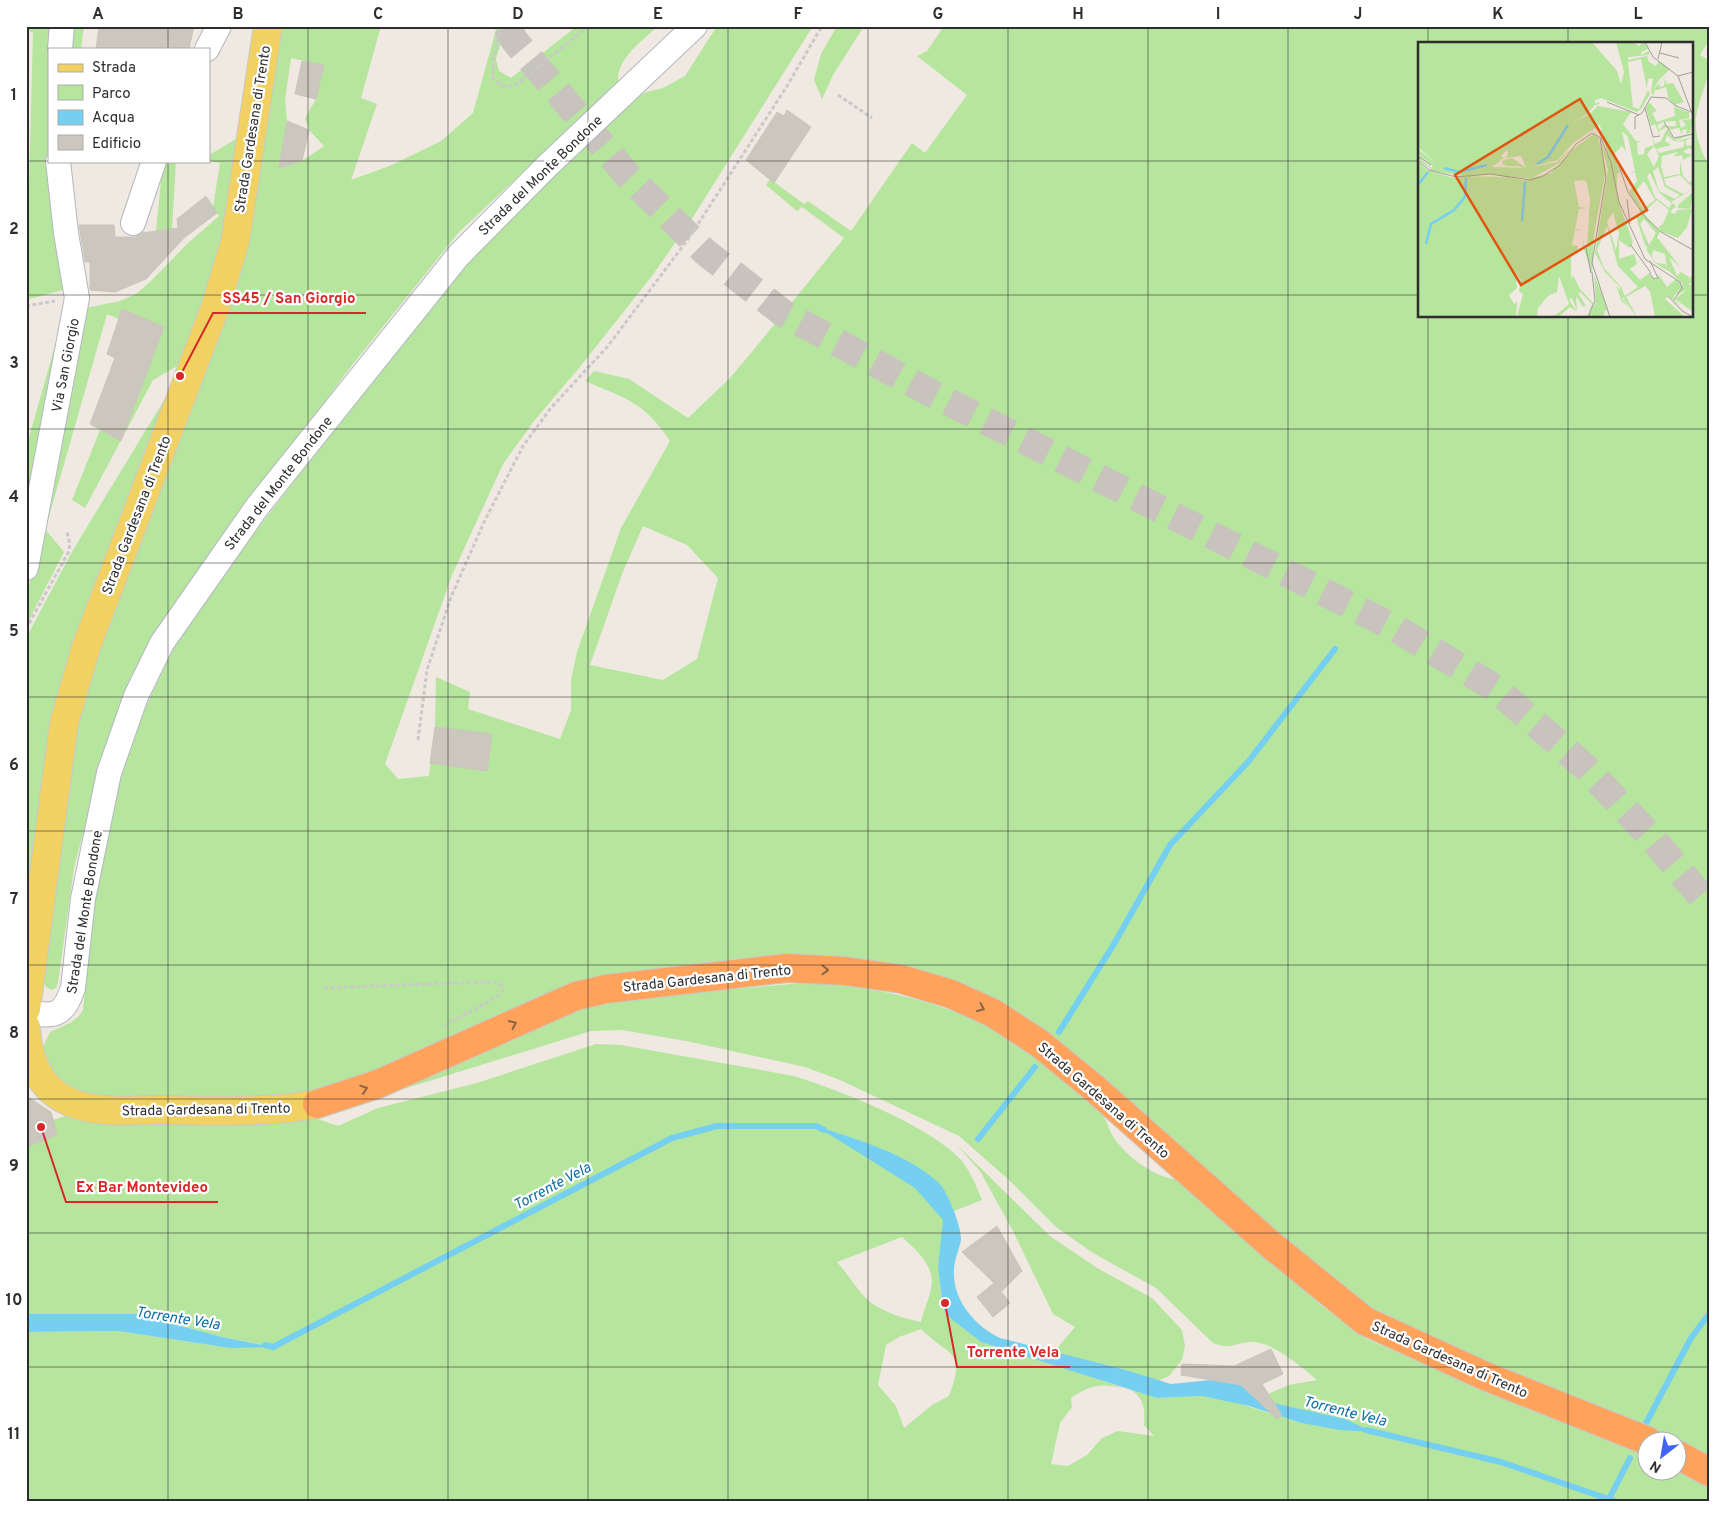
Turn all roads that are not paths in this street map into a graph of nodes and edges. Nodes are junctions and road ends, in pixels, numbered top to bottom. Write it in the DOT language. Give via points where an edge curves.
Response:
graph roads {
  1 [pos="62,26"];
  2 [pos="219,26"];
  3 [pos="268,26"];
  4 [pos="695,26"];
  5 [pos="60,48"];
  6 [pos="208,48"];
  7 [pos="58,162"];
  8 [pos="154,162"];
  9 [pos="133,223"];
  10 [pos="26,568"];
  11 [pos="26,1010"];
  12 [pos="26,1027"];
  13 [pos="317,1104"];
  14 [pos="1638,1437"];
  15 [pos="1688,1460"];
  16 [pos="1709,1472"];
  1 -- 5 [label="street"];
  2 -- 6 [label="street"];
  3 -- 11 [label="main road, Strada Gardesana di Trento" via="235,242 215,308 86,647 64,723"];
  4 -- 11 [label="street, Strada del Monte Bondone" via="546,167 458,256 257,507 162,643 123,728 109,774 83,900 70,999 66,1007 53,1015"];
  7 -- 10 [label="street, Via San Giorgio" via="78,298"];
  8 -- 9 [label="street"];
  12 -- 13 [label="main road, Strada Gardesana di Trento" via="27,1044 38,1074 57,1094 82,1106 109,1110 219,1111 285,1110"];
  13 -- 14 [label="highway, Strada Gardesana di Trento, one-way" via="378,1084 576,996 606,988 787,968 845,970 901,979 951,994 993,1013 1039,1044 1364,1321 1485,1376"];
  15 -- 16 [label="highway"];
}
